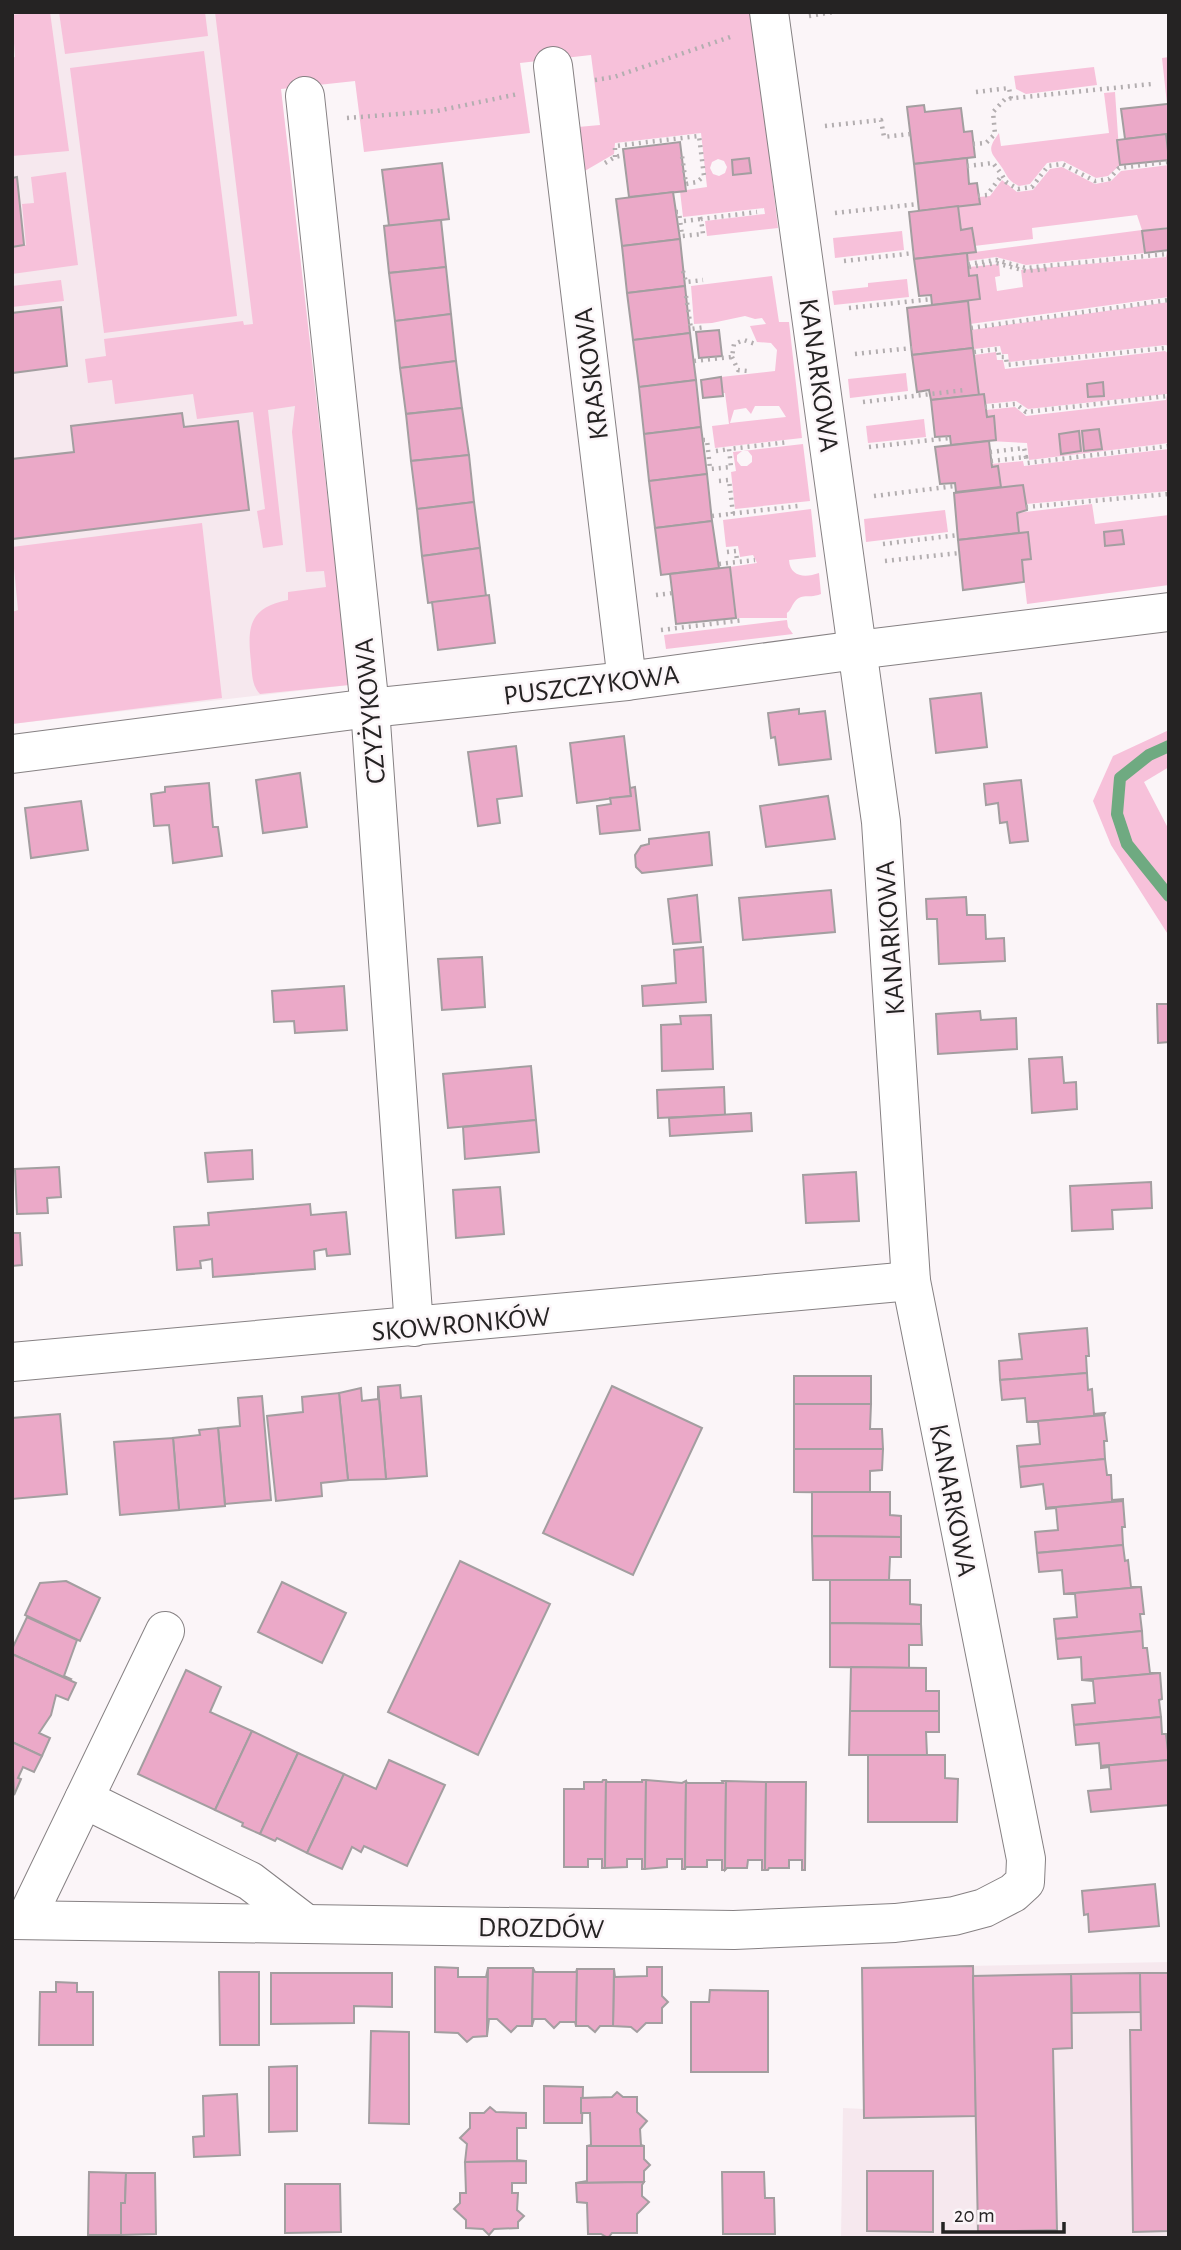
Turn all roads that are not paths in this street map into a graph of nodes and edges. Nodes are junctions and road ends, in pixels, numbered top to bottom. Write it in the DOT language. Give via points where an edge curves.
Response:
graph roads {
  1 [pos="769,12"];
  2 [pos="553,66"];
  3 [pos="305,96"];
  4 [pos="1169,612"];
  5 [pos="857,650"];
  6 [pos="627,681"];
  7 [pos="370,708"];
  8 [pos="12,754"];
  9 [pos="911,1281"];
  10 [pos="414,1327"];
  11 [pos="12,1362"];
  12 [pos="165,1631"];
  13 [pos="84,1799"];
  14 [pos="1026,1859"];
  15 [pos="19,1920"];
  16 [pos="306,1923"];
  1 -- 5 [label="street, KANARKOWA"];
  2 -- 6 [label="street, KRASKOWA"];
  3 -- 7 [label="street, CZYŻYKOWA"];
  4 -- 5 [label="street, PUSZCZYKOWA"];
  5 -- 6 [label="street, PUSZCZYKOWA"];
  5 -- 9 [label="street, KANARKOWA" via="881,822"];
  6 -- 7 [label="street, PUSZCZYKOWA"];
  7 -- 8 [label="street, PUSZCZYKOWA"];
  7 -- 10 [label="street, CZYŻYKOWA"];
  9 -- 10 [label="street, SKOWRONKÓW"];
  9 -- 14 [label="street, KANARKOWA"];
  10 -- 11 [label="street, SKOWRONKÓW"];
  12 -- 13 [label="street, DROZDÓW"];
  13 -- 15 [label="street, DROZDÓW"];
  13 -- 16 [label="street" via="250,1881"];
  14 -- 16 [label="street, DROZDÓW" via="1025,1882 984,1908 895,1923 734,1930"];
  15 -- 16 [label="street, DROZDÓW"];
}
